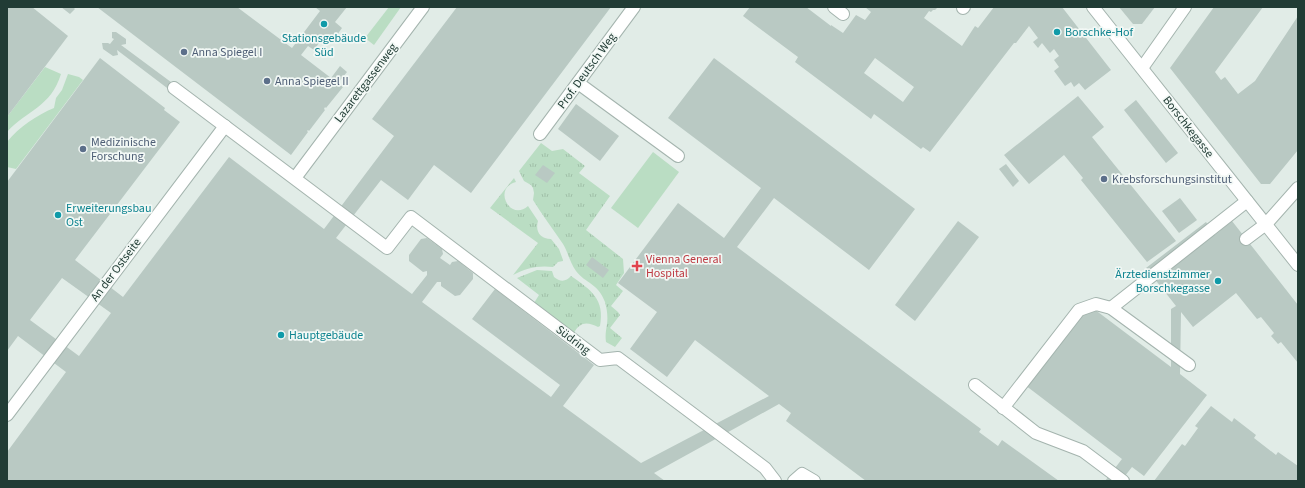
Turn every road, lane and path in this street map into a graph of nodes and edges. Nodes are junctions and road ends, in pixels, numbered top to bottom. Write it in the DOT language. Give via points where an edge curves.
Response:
graph roads {
  1 [pos="423,7"];
  2 [pos="634,7"];
  3 [pos="1093,7"];
  4 [pos="1185,7"];
  5 [pos="1142,68"];
  6 [pos="578,83"];
  7 [pos="174,88"];
  8 [pos="225,126"];
  9 [pos="540,134"];
  10 [pos="678,156"];
  11 [pos="295,178"];
  12 [pos="1298,188"];
  13 [pos="1247,201"];
  14 [pos="1266,224"];
  15 [pos="1246,239"];
  16 [pos="1298,265"];
  17 [pos="1111,308"];
  18 [pos="1189,365"];
  19 [pos="975,385"];
  20 [pos="1003,408"];
  21 [pos="7,415"];
  22 [pos="775,481"];
  23 [pos="794,481"];
  24 [pos="814,481"];
  25 [pos="1123,481"];
  1 -- 11 [label="street, Lazarettgassenweg"];
  2 -- 6 [label="street, Prof. Deutsch Weg"];
  3 -- 5 [label="street, Borschkegasse"];
  4 -- 5 [label="street"];
  5 -- 13 [label="street, Borschkegasse"];
  6 -- 9 [label="street, Prof. Deutsch Weg"];
  6 -- 10 [label="street"];
  7 -- 8 [label="street"];
  8 -- 11 [label="street"];
  8 -- 21 [label="street, An der Ostseite"];
  11 -- 22 [label="street, Südring" via="387,248 411,217 600,360 618,358 765,468"];
  12 -- 14 [label="street"];
  13 -- 14 [label="street, Borschkegasse"];
  13 -- 17 [label="street"];
  14 -- 15 [label="street"];
  14 -- 16 [label="street, Borschkegasse"];
  17 -- 18 [label="street"];
  17 -- 20 [label="street" via="1096,304 1079,310"];
  19 -- 20 [label="street"];
  20 -- 25 [label="street" via="1036,433 1083,451"];
  23 -- 24 [label="street" via="802,474"];
}
